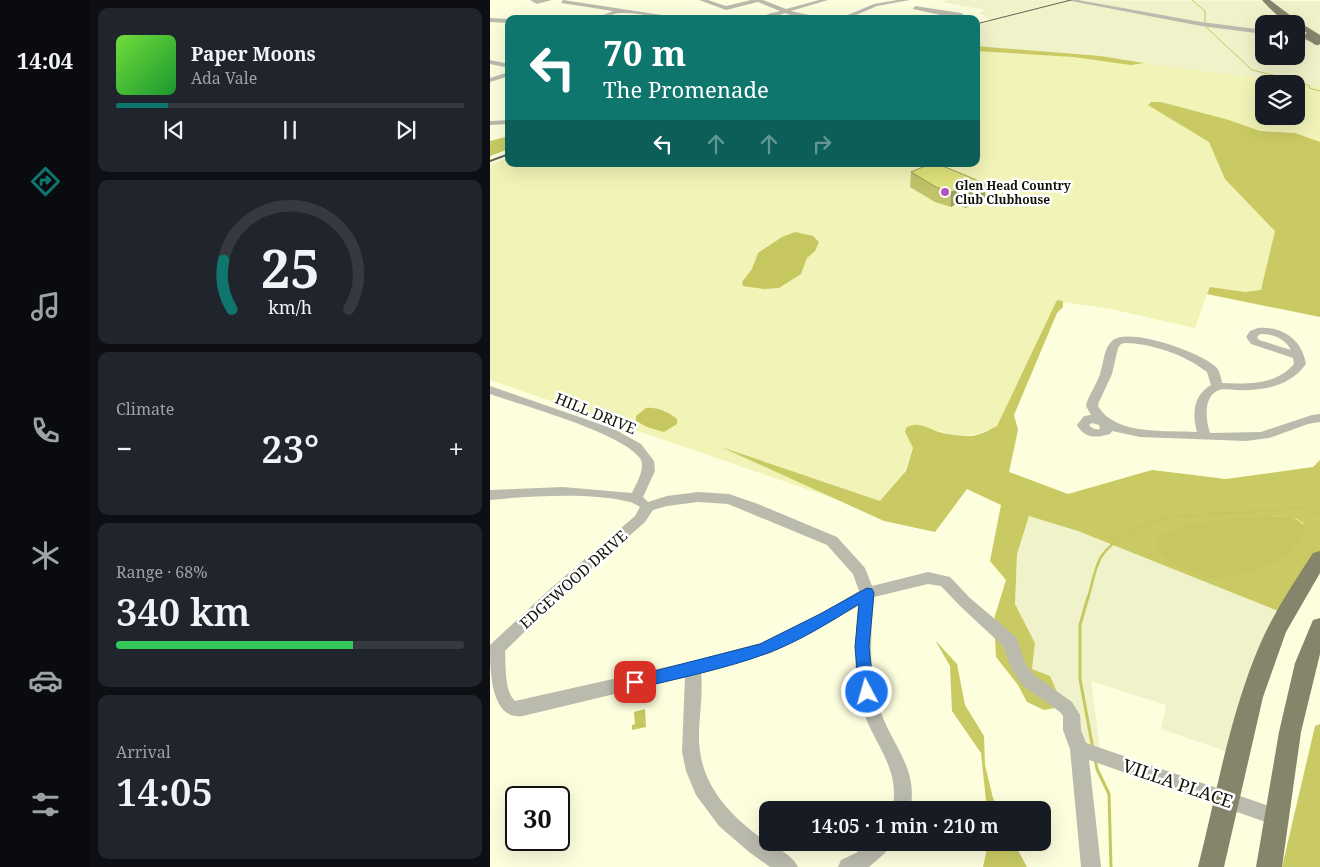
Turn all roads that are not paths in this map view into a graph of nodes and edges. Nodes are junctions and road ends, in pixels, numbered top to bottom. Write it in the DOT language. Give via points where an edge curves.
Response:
graph roads {
  1 [pos="533,0"];
  2 [pos="549,0"];
  3 [pos="702,0"];
  4 [pos="758,0"];
  5 [pos="825,0"];
  6 [pos="907,0"];
  7 [pos="1069,0"];
  8 [pos="1260,0"];
  9 [pos="1266,0"];
  10 [pos="564,1"];
  11 [pos="889,3"];
  12 [pos="915,8"];
  13 [pos="620,10"];
  14 [pos="786,11"];
  15 [pos="607,15"];
  16 [pos="650,15"];
  17 [pos="770,15"];
  18 [pos="796,15"];
  19 [pos="850,15"];
  20 [pos="949,15"];
  21 [pos="961,15"];
  22 [pos="1276,15"];
  23 [pos="1283,15"];
  24 [pos="490,20"];
  25 [pos="505,21"];
  26 [pos="1305,30"];
  27 [pos="1255,31"];
  28 [pos="1305,34"];
  29 [pos="1305,38"];
  30 [pos="1319,40"];
  31 [pos="490,62"];
  32 [pos="505,65"];
  33 [pos="505,75"];
  34 [pos="490,80"];
  35 [pos="505,122"];
  36 [pos="490,123"];
  37 [pos="1299,356"];
  38 [pos="1216,386"];
  39 [pos="490,390"];
  40 [pos="1320,418"];
  41 [pos="1205,436"];
  42 [pos="490,495"];
  43 [pos="641,502"];
  44 [pos="1320,558"];
  45 [pos="867,593"];
  46 [pos="1320,626"];
  47 [pos="493,653"];
  48 [pos="693,668"];
  49 [pos="1082,750"];
  50 [pos="1228,800"];
  51 [pos="902,801"];
  52 [pos="1277,817"];
  53 [pos="875,851"];
  54 [pos="788,867"];
  55 [pos="848,867"];
  56 [pos="1091,867"];
  57 [pos="1211,867"];
  58 [pos="1269,867"];
  1 -- 2 [label="street"];
  3 -- 4 [label="street" via="726,8"];
  4 -- 14 [label="street"];
  5 -- 14 [label="street"];
  6 -- 11 [label="street"];
  7 -- 27 [label="street"];
  8 -- 22 [label="main road"];
  9 -- 23 [label="main road"];
  10 -- 13 [label="street"];
  11 -- 12 [label="street"];
  11 -- 19 [label="street" via="870,6"];
  12 -- 20 [label="street"];
  12 -- 21 [label="street"];
  13 -- 15 [label="street"];
  13 -- 16 [label="street"];
  14 -- 17 [label="street"];
  14 -- 18 [label="street"];
  24 -- 25 [label="street"];
  26 -- 30 [label="main road"];
  28 -- 30 [label="main road, bridge"];
  29 -- 30 [label="street"];
  31 -- 32 [label="street"];
  33 -- 34 [label="street"];
  35 -- 36 [label="street"];
  37 -- 38 [label="street" via="1298,367 1277,381 1252,386"];
  38 -- 41 [label="street" via="1206,393 1201,407 1200,425"];
  38 -- 41 [label="street" via="1213,370 1201,360 1130,340 1119,342 1113,348 1092,406 1098,418 1129,433"];
  39 -- 43 [label="street, HILL DRIVE" via="610,432 637,447 648,461"];
  40 -- 41 [label="street" via="1297,422 1264,435"];
  42 -- 43 [label="street" via="583,492"];
  43 -- 45 [label="street" via="698,497 729,499 753,507 832,541 860,572"];
  43 -- 47 [label="street, EDGEWOOD DRIVE" via="645,514 555,592"];
  44 -- 50 [label="main road" via="1271,644 1242,733"];
  45 -- 48 [label="street" via="765,648"];
  45 -- 49 [label="street" via="928,578 945,581 1010,642 1018,668 1028,680 1066,708"];
  45 -- 51 [label="street" via="862,647 867,692 874,718 898,763 904,789"];
  46 -- 52 [label="main road" via="1296,702"];
  47 -- 48 [label="street" via="502,700 513,709"];
  48 -- 54 [label="street" via="691,753 700,785 712,806 742,836"];
  49 -- 50 [label="street, VILLA PLACE"];
  49 -- 56 [label="street"];
  50 -- 52 [label="street, VILLA PLACE"];
  50 -- 57 [label="main road"];
  52 -- 58 [label="main road"];
  53 -- 55 [label="street"];
}
